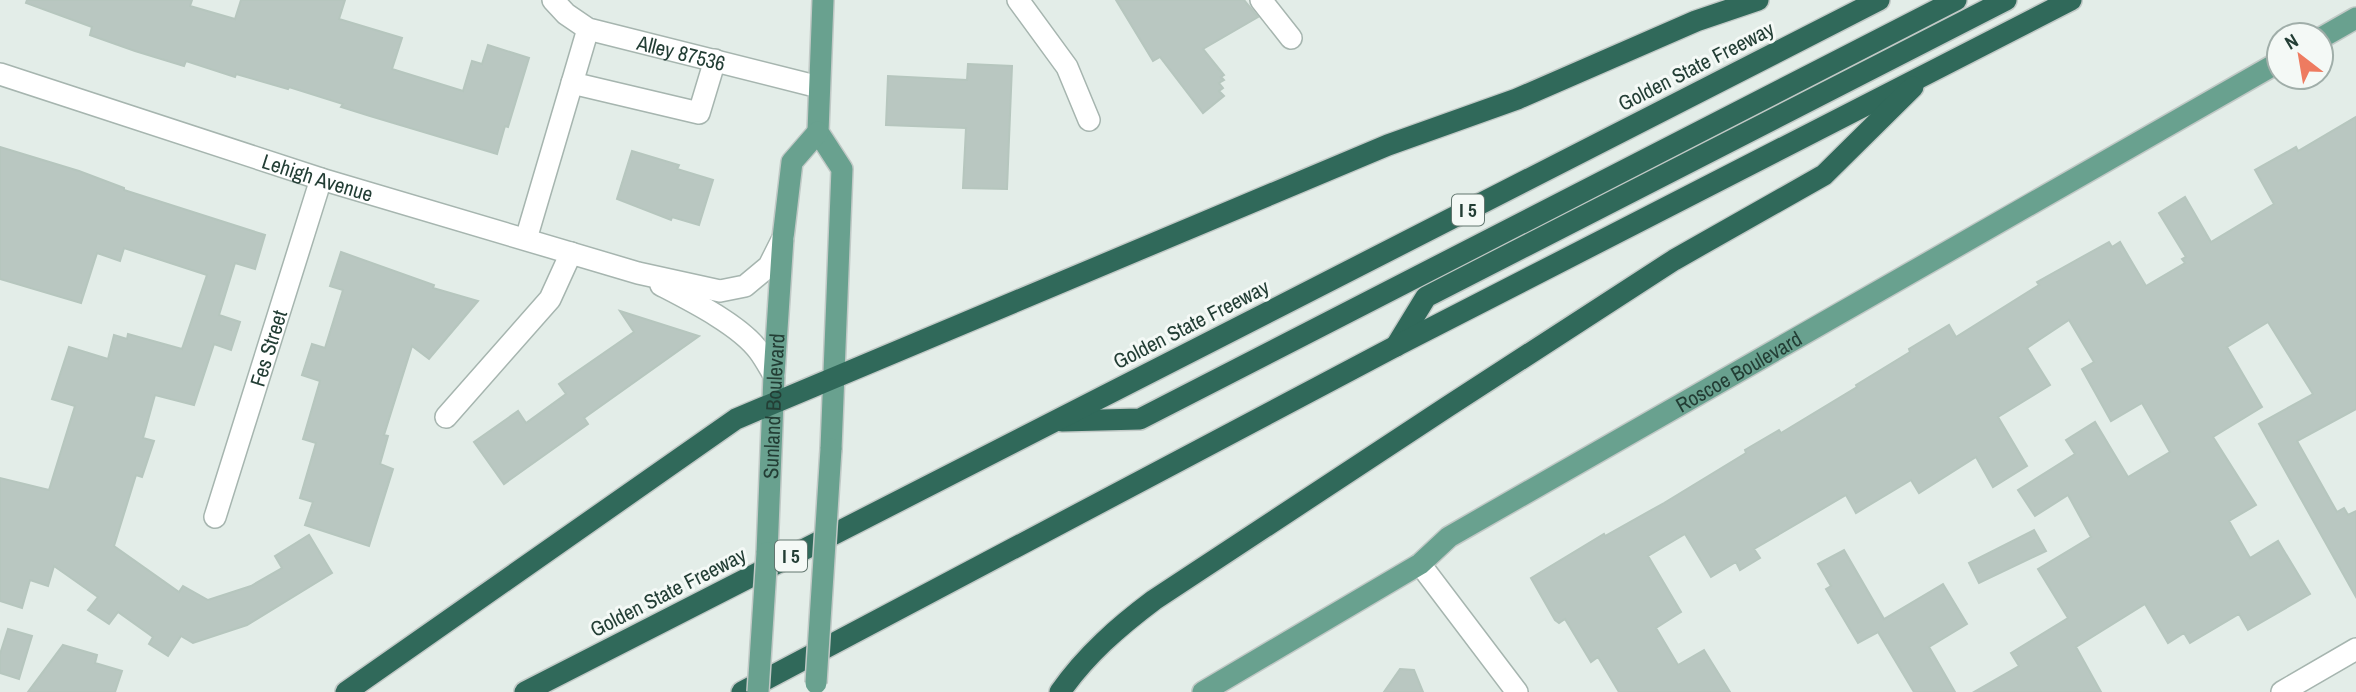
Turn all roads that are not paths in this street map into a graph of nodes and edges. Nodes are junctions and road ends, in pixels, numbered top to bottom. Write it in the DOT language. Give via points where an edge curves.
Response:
graph roads {
  1 [pos="553,0"];
  2 [pos="823,0"];
  3 [pos="1018,0"];
  4 [pos="1261,0"];
  5 [pos="1758,0"];
  6 [pos="1879,0"];
  7 [pos="1955,0"];
  8 [pos="2006,0"];
  9 [pos="2071,0"];
  10 [pos="2356,18"];
  11 [pos="589,29"];
  12 [pos="2335,30"];
  13 [pos="1291,38"];
  14 [pos="715,61"];
  15 [pos="2265,70"];
  16 [pos="1930,71"];
  17 [pos="0,74"];
  18 [pos="572,83"];
  19 [pos="820,87"];
  20 [pos="1089,120"];
  21 [pos="818,132"];
  22 [pos="321,179"];
  23 [pos="783,238"];
  24 [pos="526,239"];
  25 [pos="571,253"];
  26 [pos="638,273"];
  27 [pos="1396,346"];
  28 [pos="774,375"];
  29 [pos="834,376"];
  30 [pos="773,405"];
  31 [pos="446,416"];
  32 [pos="1056,421"];
  33 [pos="215,517"];
  34 [pos="1420,564"];
  35 [pos="2356,649"];
  36 [pos="346,692"];
  37 [pos="526,692"];
  38 [pos="742,692"];
  39 [pos="758,692"];
  40 [pos="816,692"];
  41 [pos="1060,692"];
  42 [pos="1203,692"];
  43 [pos="1517,692"];
  44 [pos="2281,692"];
  1 -- 11 [label="street, Alley 87536"];
  2 -- 19 [label="main road"];
  3 -- 20 [label="street" via="1067,67"];
  4 -- 13 [label="street"];
  5 -- 29 [label="highway" via="1696,21 1517,99 1388,145"];
  6 -- 32 [label="highway, Golden State Freeway / I 5"];
  7 -- 32 [label="highway" via="1140,419"];
  8 -- 27 [label="highway" via="1426,296"];
  9 -- 16 [label="highway"];
  10 -- 12 [label="main road"];
  11 -- 14 [label="street, Alley 87536"];
  11 -- 18 [label="street"];
  14 -- 18 [label="street" via="699,113"];
  14 -- 19 [label="street, Alley 87536"];
  15 -- 34 [label="main road, Roscoe Boulevard" via="1449,537"];
  16 -- 27 [label="highway"];
  16 -- 41 [label="highway" via="1824,175 1674,260 1154,600 1111,632"];
  17 -- 22 [label="street, Lehigh Avenue"];
  18 -- 24 [label="street"];
  19 -- 21 [label="main road"];
  21 -- 23 [label="main road, Sunland Boulevard" via="792,162"];
  21 -- 29 [label="main road" via="842,169"];
  22 -- 24 [label="street, Lehigh Avenue"];
  22 -- 33 [label="street, Fes Street"];
  23 -- 26 [label="street, Lehigh Avenue" via="769,266 745,286 720,291"];
  23 -- 28 [label="main road, Sunland Boulevard"];
  24 -- 25 [label="street, Lehigh Avenue"];
  25 -- 26 [label="street, Lehigh Avenue"];
  25 -- 31 [label="street" via="550,299"];
  26 -- 28 [label="street, Lehigh Avenue" via="741,333"];
  27 -- 38 [label="highway"];
  28 -- 30 [label="main road, Sunland Boulevard"];
  29 -- 30 [label="highway"];
  29 -- 40 [label="main road, bridge"];
  30 -- 36 [label="highway" via="736,419"];
  30 -- 39 [label="main road, Sunland Boulevard, bridge"];
  32 -- 37 [label="highway, Golden State Freeway / I 5"];
  34 -- 42 [label="main road, Roscoe Boulevard"];
  34 -- 43 [label="street"];
  35 -- 44 [label="street"];
}
